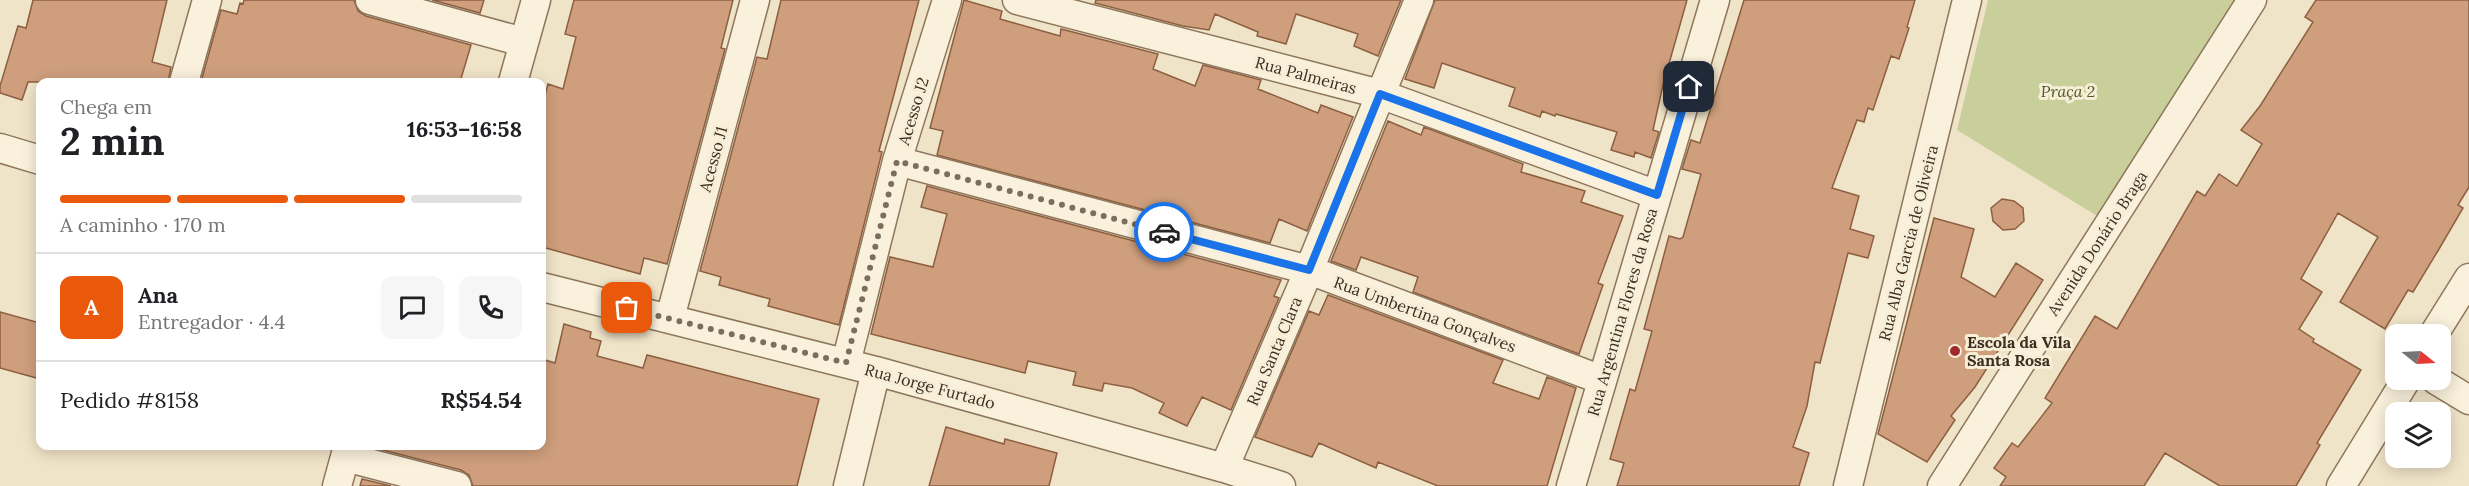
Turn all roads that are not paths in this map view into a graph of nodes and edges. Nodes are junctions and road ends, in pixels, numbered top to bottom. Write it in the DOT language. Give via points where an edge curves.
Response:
graph roads {
  1 [pos="207,0"];
  2 [pos="370,0"];
  3 [pos="536,0"];
  4 [pos="755,0"];
  5 [pos="947,0"];
  6 [pos="1017,0"];
  7 [pos="1419,0"];
  8 [pos="1715,0"];
  9 [pos="1967,0"];
  10 [pos="2252,0"];
  11 [pos="523,42"];
  12 [pos="185,78"];
  13 [pos="514,78"];
  14 [pos="1380,94"];
  15 [pos="0,148"];
  16 [pos="36,159"];
  17 [pos="897,161"];
  18 [pos="1657,195"];
  19 [pos="1309,270"];
  20 [pos="2469,278"];
  21 [pos="546,288"];
  22 [pos="670,318"];
  23 [pos="2440,324"];
  24 [pos="846,363"];
  25 [pos="876,371"];
  26 [pos="1602,380"];
  27 [pos="2451,389"];
  28 [pos="2400,390"];
  29 [pos="2469,400"];
  30 [pos="346,451"];
  31 [pos="1224,468"];
  32 [pos="1252,481"];
  33 [pos="337,486"];
  34 [pos="457,486"];
  35 [pos="848,486"];
  36 [pos="1281,486"];
  37 [pos="1571,486"];
  38 [pos="1848,486"];
  39 [pos="1942,486"];
  40 [pos="2341,486"];
  1 -- 12 [label="street"];
  2 -- 11 [label="street"];
  3 -- 11 [label="street"];
  4 -- 22 [label="street, Acesso J1"];
  5 -- 17 [label="street, Acesso J2"];
  6 -- 14 [label="street, Rua Palmeiras"];
  7 -- 14 [label="street, Rua Santa Clara"];
  8 -- 18 [label="street, Rua Argentina Flores da Rosa"];
  9 -- 38 [label="street, Rua Alba Garcia de Oliveira"];
  10 -- 39 [label="street, Avenida Donário Braga"];
  11 -- 13 [label="street"];
  14 -- 18 [label="street, Rua Palmeiras"];
  14 -- 19 [label="street, Rua Santa Clara"];
  15 -- 16 [label="street"];
  17 -- 19 [label="street, Rua Umbertina Gonçalves"];
  17 -- 24 [label="street, Acesso J2"];
  18 -- 26 [label="street, Rua Argentina Flores da Rosa"];
  19 -- 26 [label="street, Rua Umbertina Gonçalves"];
  19 -- 31 [label="street, Rua Santa Clara"];
  20 -- 23 [label="street"];
  21 -- 22 [label="street, Rua Jorge Furtado"];
  22 -- 24 [label="street, Rua Jorge Furtado"];
  24 -- 25 [label="street, Rua Jorge Furtado"];
  25 -- 31 [label="street, Rua Jorge Furtado"];
  25 -- 35 [label="street"];
  26 -- 37 [label="street, Rua Argentina Flores da Rosa"];
  27 -- 29 [label="street"];
  28 -- 40 [label="street"];
  30 -- 33 [label="street"];
  30 -- 34 [label="street"];
  31 -- 32 [label="street, Rua Jorge Furtado"];
  32 -- 36 [label="street, Rua Jorge Furtado"];
}
